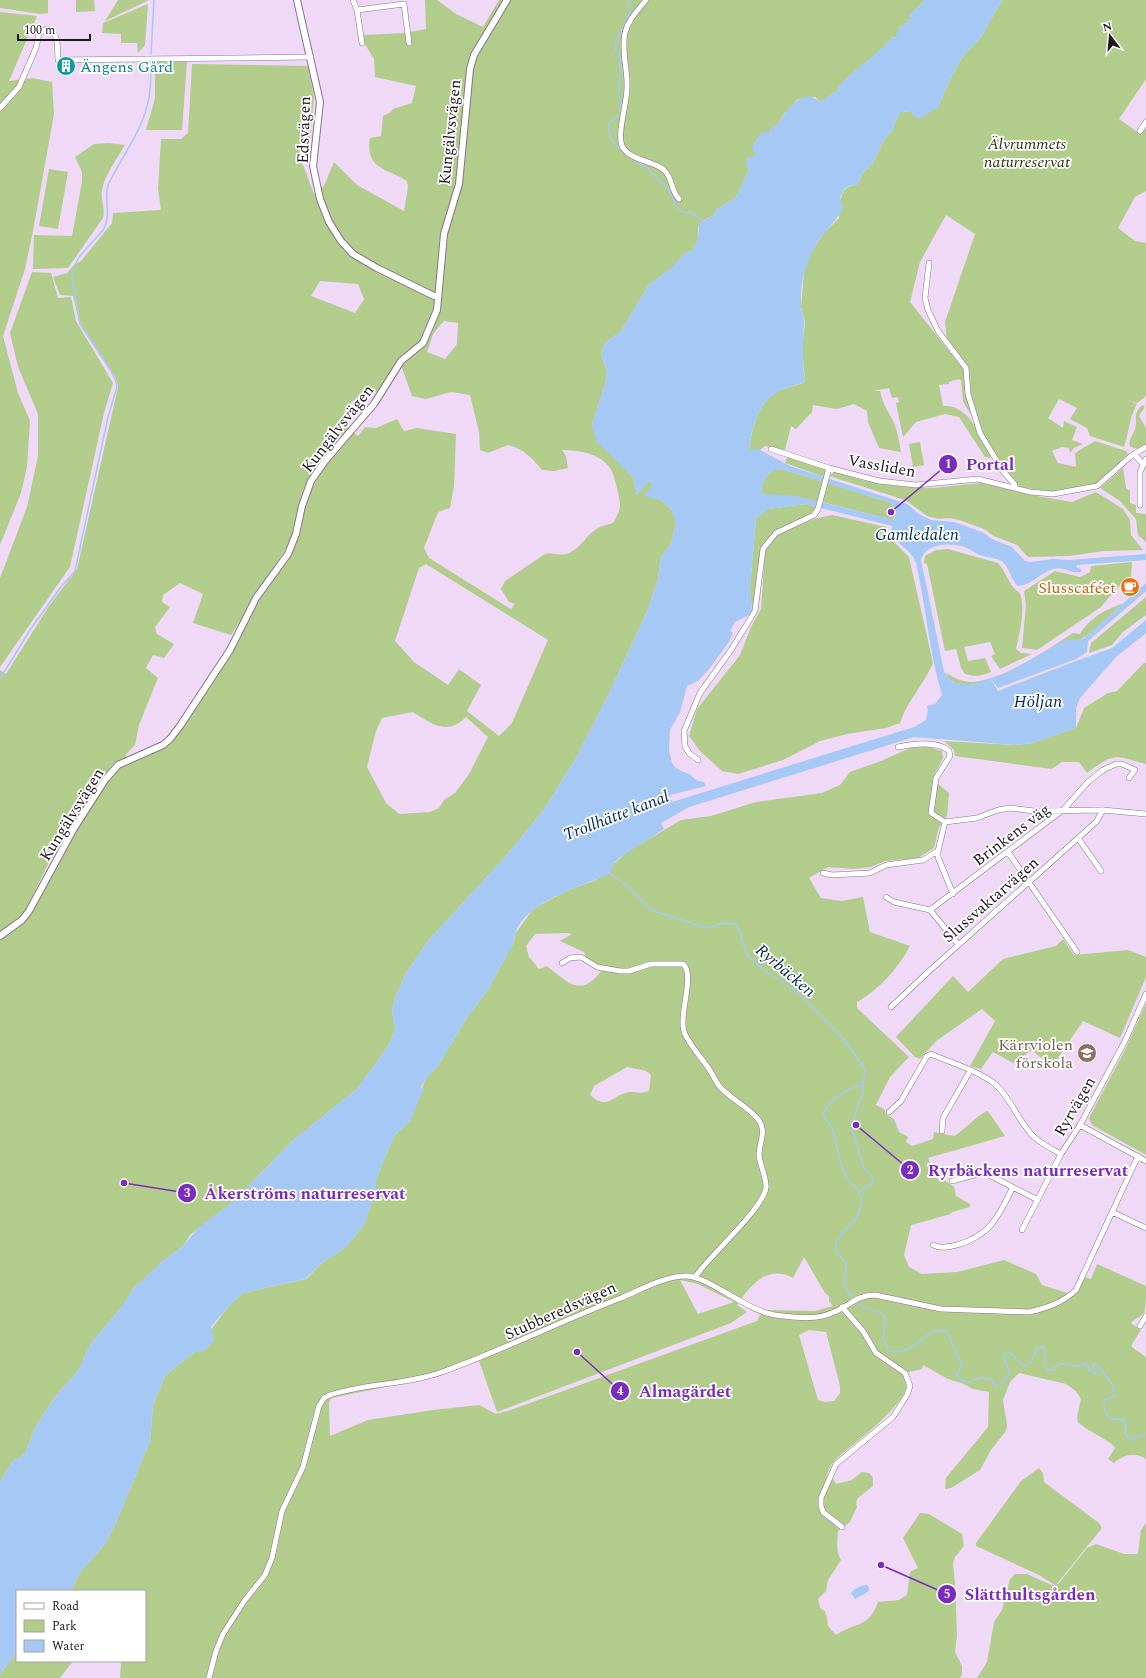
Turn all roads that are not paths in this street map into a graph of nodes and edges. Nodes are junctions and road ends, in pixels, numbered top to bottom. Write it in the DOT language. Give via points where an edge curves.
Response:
graph roads {
  1 [pos="298,0"];
  2 [pos="353,0"];
  3 [pos="507,0"];
  4 [pos="646,0"];
  5 [pos="357,10"];
  6 [pos="409,43"];
  7 [pos="362,44"];
  8 [pos="311,57"];
  9 [pos="0,108"];
  10 [pos="1146,122"];
  11 [pos="1140,131"];
  12 [pos="680,199"];
  13 [pos="929,262"];
  14 [pos="438,296"];
  15 [pos="1146,448"];
  16 [pos="771,449"];
  17 [pos="1133,455"];
  18 [pos="1145,461"];
  19 [pos="829,468"];
  20 [pos="1014,488"];
  21 [pos="1140,505"];
  22 [pos="898,747"];
  23 [pos="698,760"];
  24 [pos="1129,778"];
  25 [pos="1064,809"];
  26 [pos="1103,810"];
  27 [pos="1146,814"];
  28 [pos="945,822"];
  29 [pos="1078,838"];
  30 [pos="938,851"];
  31 [pos="1008,852"];
  32 [pos="1101,871"];
  33 [pos="823,872"];
  34 [pos="1029,882"];
  35 [pos="953,894"];
  36 [pos="886,897"];
  37 [pos="930,910"];
  38 [pos="0,936"];
  39 [pos="958,944"];
  40 [pos="1077,952"];
  41 [pos="562,963"];
  42 [pos="1146,994"];
  43 [pos="891,1007"];
  44 [pos="970,1071"];
  45 [pos="889,1112"];
  46 [pos="1080,1125"];
  47 [pos="942,1131"];
  48 [pos="1062,1154"];
  49 [pos="1138,1156"];
  50 [pos="1146,1161"];
  51 [pos="952,1181"];
  52 [pos="1013,1187"];
  53 [pos="1038,1200"];
  54 [pos="1112,1212"];
  55 [pos="1146,1228"];
  56 [pos="1022,1230"];
  57 [pos="933,1245"];
  58 [pos="695,1277"];
  59 [pos="842,1307"];
  60 [pos="1146,1316"];
  61 [pos="1140,1326"];
  62 [pos="842,1527"];
  63 [pos="209,1678"];
  1 -- 8 [label="street, Edsvägen"];
  2 -- 5 [label="street"];
  3 -- 14 [label="street, Kungälvsvägen" via="474,55 470,68 462,164 459,184 444,234"];
  4 -- 12 [label="street" via="635,13 625,33 627,88 621,133 622,145 632,155 664,170 670,177 676,196"];
  5 -- 6 [label="street" via="404,4"];
  5 -- 7 [label="street"];
  8 -- 9 [label="street" via="58,60 56,38 52,31 47,29 39,33 36,48 19,87"];
  8 -- 14 [label="street, Edsvägen" via="320,102 313,166 329,222 354,254"];
  10 -- 11 [label="street"];
  13 -- 20 [label="street" via="925,298 932,320 966,368 968,394 977,424 992,454 1015,485"];
  14 -- 38 [label="street, Kungälvsvägen" via="433,322 420,346 401,361 374,404 311,481 288,554 256,598 230,650 180,726 163,745 118,765 105,780 73,830 29,912"];
  15 -- 17 [label="street, Vassliden"];
  16 -- 19 [label="street, Vassliden"];
  17 -- 18 [label="street"];
  17 -- 20 [label="street, Vassliden" via="1103,482 1093,487 1053,494"];
  18 -- 21 [label="street" via="1140,472"];
  19 -- 20 [label="street, Vassliden" via="897,484 978,480"];
  19 -- 23 [label="street" via="818,509 810,517 772,536 763,548 754,614 700,693 686,726 683,736 685,746"];
  22 -- 28 [label="street" via="921,743 949,751 950,756 936,778 931,813"];
  24 -- 25 [label="street, Brinkens väg" via="1135,770 1122,764 1111,765 1088,782"];
  25 -- 26 [label="street"];
  25 -- 28 [label="street" via="1002,809 977,818"];
  25 -- 31 [label="street, Brinkens väg"];
  26 -- 27 [label="street"];
  26 -- 29 [label="street, Slussvaktarvägen" via="1096,822"];
  28 -- 30 [label="street"];
  29 -- 32 [label="street"];
  29 -- 34 [label="street, Slussvaktarvägen"];
  30 -- 33 [label="street" via="923,860 886,864 870,873 832,875"];
  30 -- 35 [label="street" via="941,867"];
  31 -- 34 [label="street"];
  31 -- 35 [label="street, Brinkens väg"];
  34 -- 39 [label="street, Slussvaktarvägen"];
  34 -- 40 [label="street"];
  35 -- 37 [label="street, Brinkens väg"];
  36 -- 37 [label="street" via="894,902"];
  37 -- 39 [label="street"];
  39 -- 43 [label="street, Slussvaktarvägen"];
  41 -- 58 [label="street" via="570,958 581,957 597,967 620,971 663,963 683,964 688,972 684,1032 689,1043 720,1086 760,1121 763,1131 759,1156 766,1187 763,1195 747,1220 710,1256"];
  42 -- 46 [label="street, Ryrvägen" via="1125,1041"];
  44 -- 45 [label="street" via="931,1054 927,1056 900,1101"];
  44 -- 47 [label="street" via="943,1118"];
  44 -- 48 [label="street" via="995,1085 1032,1136"];
  46 -- 48 [label="street, Ryrvägen"];
  46 -- 49 [label="street"];
  48 -- 53 [label="street, Ryrvägen"];
  49 -- 50 [label="street"];
  49 -- 54 [label="street"];
  51 -- 52 [label="street" via="987,1174"];
  52 -- 53 [label="street"];
  52 -- 57 [label="street" via="1000,1212 982,1234 941,1249"];
  53 -- 56 [label="street, Ryrvägen"];
  54 -- 55 [label="street"];
  54 -- 59 [label="street" via="1076,1290 1051,1306 1029,1312 941,1309 875,1295 862,1296"];
  58 -- 59 [label="street" via="767,1314 812,1317 827,1315"];
  58 -- 63 [label="street, Stubberedsvägen" via="665,1280 494,1353 439,1373 335,1393 324,1398 319,1406 303,1467 282,1511 272,1558 265,1575 223,1634"];
  59 -- 62 [label="street" via="863,1331 876,1354 905,1373 910,1386 892,1417 836,1464 821,1498 821,1506 824,1512"];
  60 -- 61 [label="street"];
}
